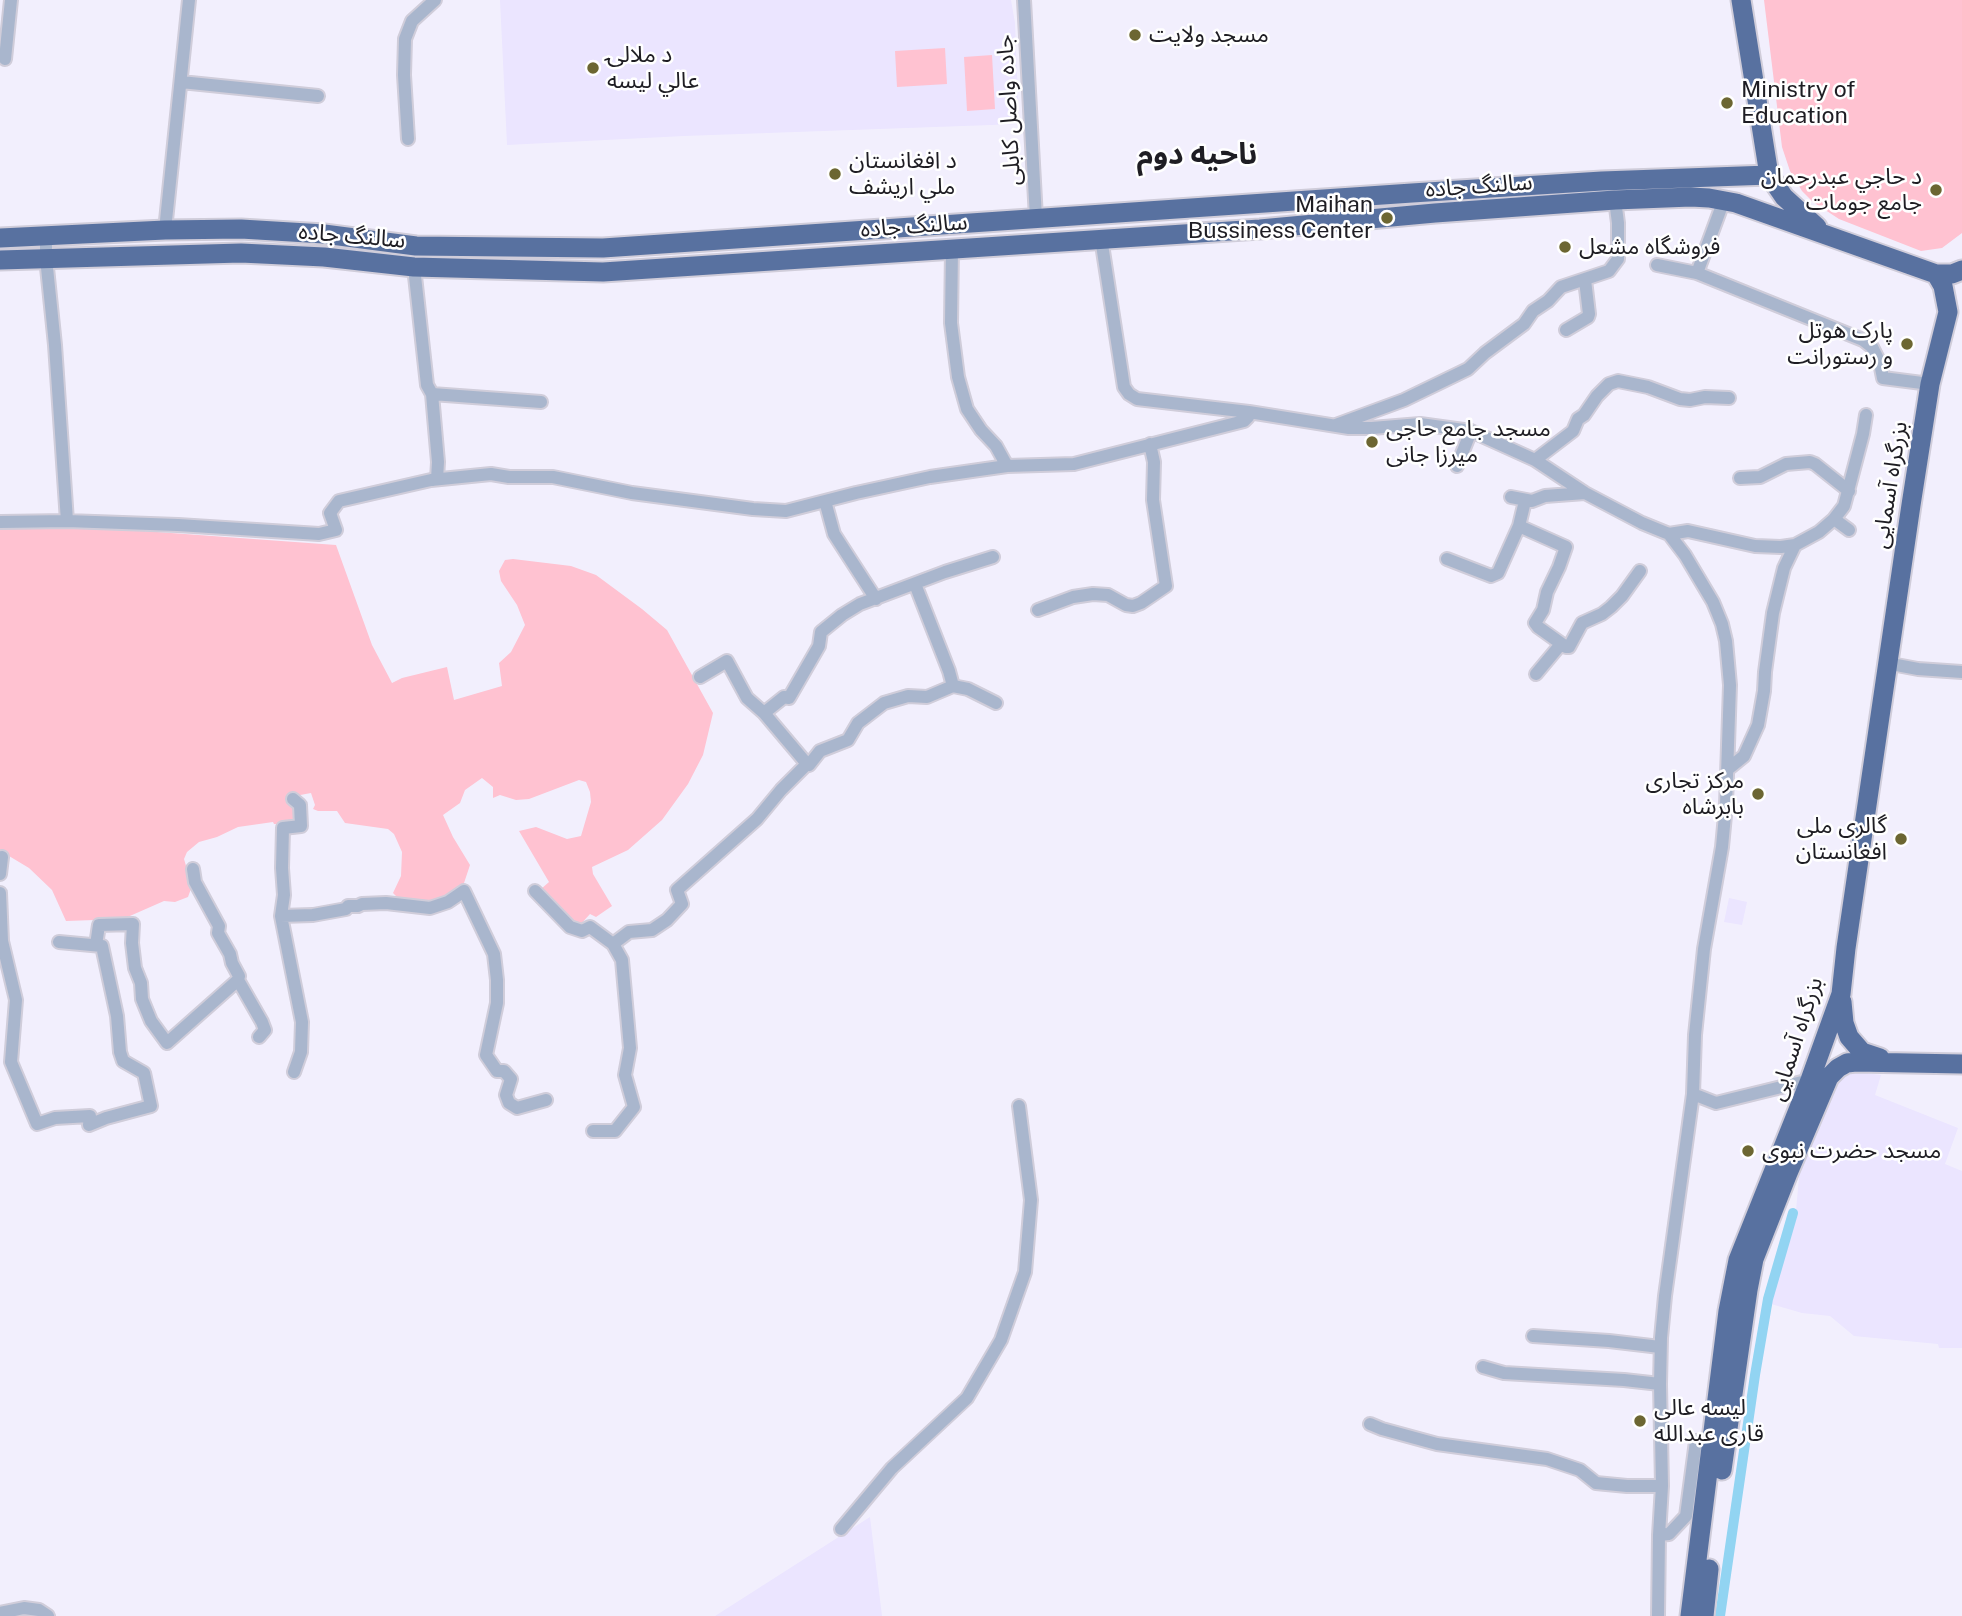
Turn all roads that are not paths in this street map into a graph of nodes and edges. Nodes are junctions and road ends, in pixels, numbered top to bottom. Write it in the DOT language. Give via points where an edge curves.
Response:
graph roads {
  1 [pos="11,0"];
  2 [pos="189,0"];
  3 [pos="435,0"];
  4 [pos="1024,0"];
  5 [pos="1741,0"];
  6 [pos="5,59"];
  7 [pos="181,82"];
  8 [pos="318,96"];
  9 [pos="408,138"];
  10 [pos="1769,175"];
  11 [pos="1615,200"];
  12 [pos="1724,200"];
  13 [pos="1036,218"];
  14 [pos="165,230"];
  15 [pos="46,235"];
  16 [pos="1825,235"];
  17 [pos="770,236"];
  18 [pos="0,238"];
  19 [pos="1101,239"];
  20 [pos="952,248"];
  21 [pos="46,258"];
  22 [pos="0,260"];
  23 [pos="771,261"];
  24 [pos="1657,265"];
  25 [pos="414,267"];
  26 [pos="1962,270"];
  27 [pos="1697,273"];
  28 [pos="1936,274"];
  29 [pos="1585,280"];
  30 [pos="1962,317"];
  31 [pos="1566,330"];
  32 [pos="1941,345"];
  33 [pos="1930,384"];
  34 [pos="432,394"];
  35 [pos="1730,398"];
  36 [pos="541,402"];
  37 [pos="1249,412"];
  38 [pos="1866,415"];
  39 [pos="1335,426"];
  40 [pos="1471,431"];
  41 [pos="1150,444"];
  42 [pos="1535,460"];
  43 [pos="1007,466"];
  44 [pos="1457,466"];
  45 [pos="1740,478"];
  46 [pos="431,480"];
  47 [pos="1849,491"];
  48 [pos="1585,493"];
  49 [pos="1511,498"];
  50 [pos="825,501"];
  51 [pos="1525,501"];
  52 [pos="1834,519"];
  53 [pos="0,522"];
  54 [pos="67,522"];
  55 [pos="1519,526"];
  56 [pos="1849,530"];
  57 [pos="1669,534"];
  58 [pos="1795,545"];
  59 [pos="993,557"];
  60 [pos="1447,559"];
  61 [pos="1640,571"];
  62 [pos="915,584"];
  63 [pos="876,599"];
  64 [pos="1038,610"];
  65 [pos="1561,644"];
  66 [pos="1886,663"];
  67 [pos="1962,672"];
  68 [pos="1536,674"];
  69 [pos="699,677"];
  70 [pos="953,686"];
  71 [pos="996,703"];
  72 [pos="764,713"];
  73 [pos="807,764"];
  74 [pos="1728,769"];
  75 [pos="293,799"];
  76 [pos="2,857"];
  77 [pos="193,869"];
  78 [pos="0,874"];
  79 [pos="535,891"];
  80 [pos="0,893"];
  81 [pos="281,916"];
  82 [pos="59,942"];
  83 [pos="613,944"];
  84 [pos="102,946"];
  85 [pos="237,980"];
  86 [pos="1841,994"];
  87 [pos="259,1037"];
  88 [pos="1894,1063"];
  89 [pos="1962,1064"];
  90 [pos="294,1072"];
  91 [pos="1810,1080"];
  92 [pos="1693,1094"];
  93 [pos="546,1100"];
  94 [pos="1019,1106"];
  95 [pos="593,1131"];
  96 [pos="1533,1336"];
  97 [pos="1660,1347"];
  98 [pos="1483,1367"];
  99 [pos="1660,1384"];
  100 [pos="1370,1424"];
  101 [pos="1712,1440"];
  102 [pos="1662,1486"];
  103 [pos="841,1530"];
  104 [pos="1659,1535"];
  105 [pos="0,1613"];
  106 [pos="48,1616"];
  107 [pos="1658,1616"];
  108 [pos="1690,1616"];
  109 [pos="1704,1616"];
  1 -- 6 [label="street"];
  2 -- 7 [label="street"];
  3 -- 9 [label="street" via="412,21 405,39"];
  4 -- 13 [label="street, جاده واصل کابلی"];
  5 -- 10 [label="highway"];
  7 -- 8 [label="street"];
  7 -- 14 [label="street"];
  10 -- 13 [label="highway, سالنگ جاده" via="1567,183"];
  10 -- 16 [label="highway" via="1784,197"];
  11 -- 12 [label="highway, سالنگ جاده"];
  11 -- 19 [label="highway, سالنگ جاده"];
  11 -- 29 [label="street" via="1616,263 1609,271"];
  12 -- 16 [label="highway, سالنگ جاده"];
  12 -- 27 [label="street"];
  13 -- 17 [label="highway, سالنگ جاده"];
  14 -- 15 [label="highway, سالنگ جاده"];
  14 -- 17 [label="highway, سالنگ جاده" via="324,233 416,246 603,248"];
  15 -- 18 [label="highway, سالنگ جاده"];
  15 -- 21 [label="street"];
  16 -- 28 [label="highway, سالنگ جاده"];
  17 -- 23 [label="highway"];
  19 -- 20 [label="highway, سالنگ جاده"];
  19 -- 37 [label="street" via="1124,387 1129,394"];
  20 -- 23 [label="highway, سالنگ جاده"];
  20 -- 43 [label="street" via="951,323 958,377 967,410"];
  21 -- 22 [label="highway, سالنگ جاده"];
  21 -- 25 [label="highway, سالنگ جاده" via="241,253"];
  21 -- 54 [label="street"];
  23 -- 25 [label="highway, سالنگ جاده" via="603,272"];
  24 -- 27 [label="street"];
  25 -- 34 [label="street" via="427,385"];
  26 -- 28 [label="highway"];
  27 -- 33 [label="street" via="1863,340 1881,363 1883,378"];
  28 -- 32 [label="highway, بزرگراه آسمایی" via="1948,312"];
  29 -- 31 [label="street" via="1589,314"];
  29 -- 39 [label="street" via="1561,287 1468,369"];
  30 -- 32 [label="highway"];
  32 -- 33 [label="highway, بزرگراه آسمایی"];
  33 -- 66 [label="highway, بزرگراه آسمایی"];
  34 -- 36 [label="street"];
  34 -- 46 [label="street" via="438,462 437,479"];
  35 -- 42 [label="street" via="1680,399 1618,381 1597,396 1573,431"];
  37 -- 39 [label="street"];
  37 -- 41 [label="street" via="1244,421"];
  38 -- 47 [label="street"];
  39 -- 40 [label="street" via="1420,424"];
  40 -- 42 [label="street"];
  40 -- 44 [label="street"];
  41 -- 43 [label="street" via="1074,464"];
  41 -- 64 [label="street" via="1166,586 1133,606 1093,593"];
  42 -- 48 [label="street"];
  43 -- 50 [label="street" via="930,477"];
  45 -- 47 [label="street" via="1810,462"];
  46 -- 50 [label="street" via="491,474 553,477 632,493 786,511"];
  46 -- 54 [label="street" via="339,501 330,513 336,530 319,534"];
  47 -- 52 [label="street"];
  48 -- 51 [label="street"];
  48 -- 57 [label="street"];
  49 -- 51 [label="street"];
  50 -- 63 [label="street" via="834,534"];
  51 -- 55 [label="street"];
  52 -- 56 [label="street"];
  52 -- 58 [label="street"];
  53 -- 54 [label="street"];
  55 -- 60 [label="street" via="1495,575"];
  55 -- 65 [label="street" via="1566,547 1535,623"];
  57 -- 58 [label="street" via="1688,531 1755,546"];
  57 -- 74 [label="street" via="1722,624 1730,685"];
  58 -- 74 [label="street" via="1773,613 1758,724 1744,756"];
  59 -- 62 [label="street"];
  61 -- 65 [label="street" via="1611,607 1582,623 1569,647"];
  62 -- 63 [label="street"];
  62 -- 70 [label="street"];
  63 -- 72 [label="street" via="860,604 821,632 819,646 789,698 784,696"];
  65 -- 68 [label="street"];
  66 -- 67 [label="street"];
  66 -- 86 [label="highway, بزرگراه آسمایی"];
  69 -- 72 [label="street" via="727,661 747,698"];
  70 -- 71 [label="street"];
  70 -- 73 [label="street" via="927,697 908,695 884,704 858,723 848,740 820,751"];
  72 -- 73 [label="street"];
  73 -- 83 [label="street" via="757,819 677,890 682,904 667,920 652,930 629,932"];
  74 -- 92 [label="street" via="1722,847 1695,1035"];
  75 -- 81 [label="street" via="300,805 301,826 284,828"];
  76 -- 78 [label="street"];
  77 -- 85 [label="street"];
  79 -- 83 [label="street" via="570,927 582,931 590,927"];
  80 -- 84 [label="street" via="2,941 16,1000 12,1062 37,1124 90,1116 89,1125 151,1106 144,1073 123,1061 120,1052"];
  81 -- 90 [label="street" via="302,1022 301,1052"];
  81 -- 93 [label="street" via="313,915 362,904 430,908 464,891 494,954 497,1003 486,1055 497,1071 505,1071 511,1079 506,1095 509,1103 517,1108"];
  82 -- 84 [label="street"];
  83 -- 95 [label="street" via="622,960 630,1048 625,1075 634,1107 615,1131"];
  84 -- 85 [label="street" via="96,944 99,925 133,924 132,947 142,999 167,1043"];
  85 -- 87 [label="street" via="265,1030"];
  86 -- 88 [label="highway" via="1849,1037 1862,1052"];
  86 -- 91 [label="highway, بزرگراه آسمایی"];
  88 -- 89 [label="highway, بزرگراه آسمایی"];
  88 -- 109 [label="highway, بزرگراه آسمایی" via="1847,1063 1833,1071 1754,1259"];
  91 -- 92 [label="street" via="1716,1103"];
  91 -- 101 [label="highway, بزرگراه آسمایی" via="1738,1260"];
  92 -- 97 [label="street"];
  94 -- 103 [label="street" via="1031,1200 1025,1272 1001,1340 967,1398 892,1468"];
  96 -- 97 [label="street"];
  97 -- 99 [label="street"];
  98 -- 99 [label="street" via="1504,1373"];
  99 -- 102 [label="street"];
  100 -- 102 [label="street" via="1437,1444 1547,1459 1580,1470 1596,1483"];
  101 -- 104 [label="street" via="1696,1441 1686,1516 1669,1534"];
  101 -- 108 [label="highway, بزرگراه آسمایی"];
  102 -- 104 [label="street"];
  104 -- 107 [label="street"];
  105 -- 106 [label="street" via="24,1608"];
}
